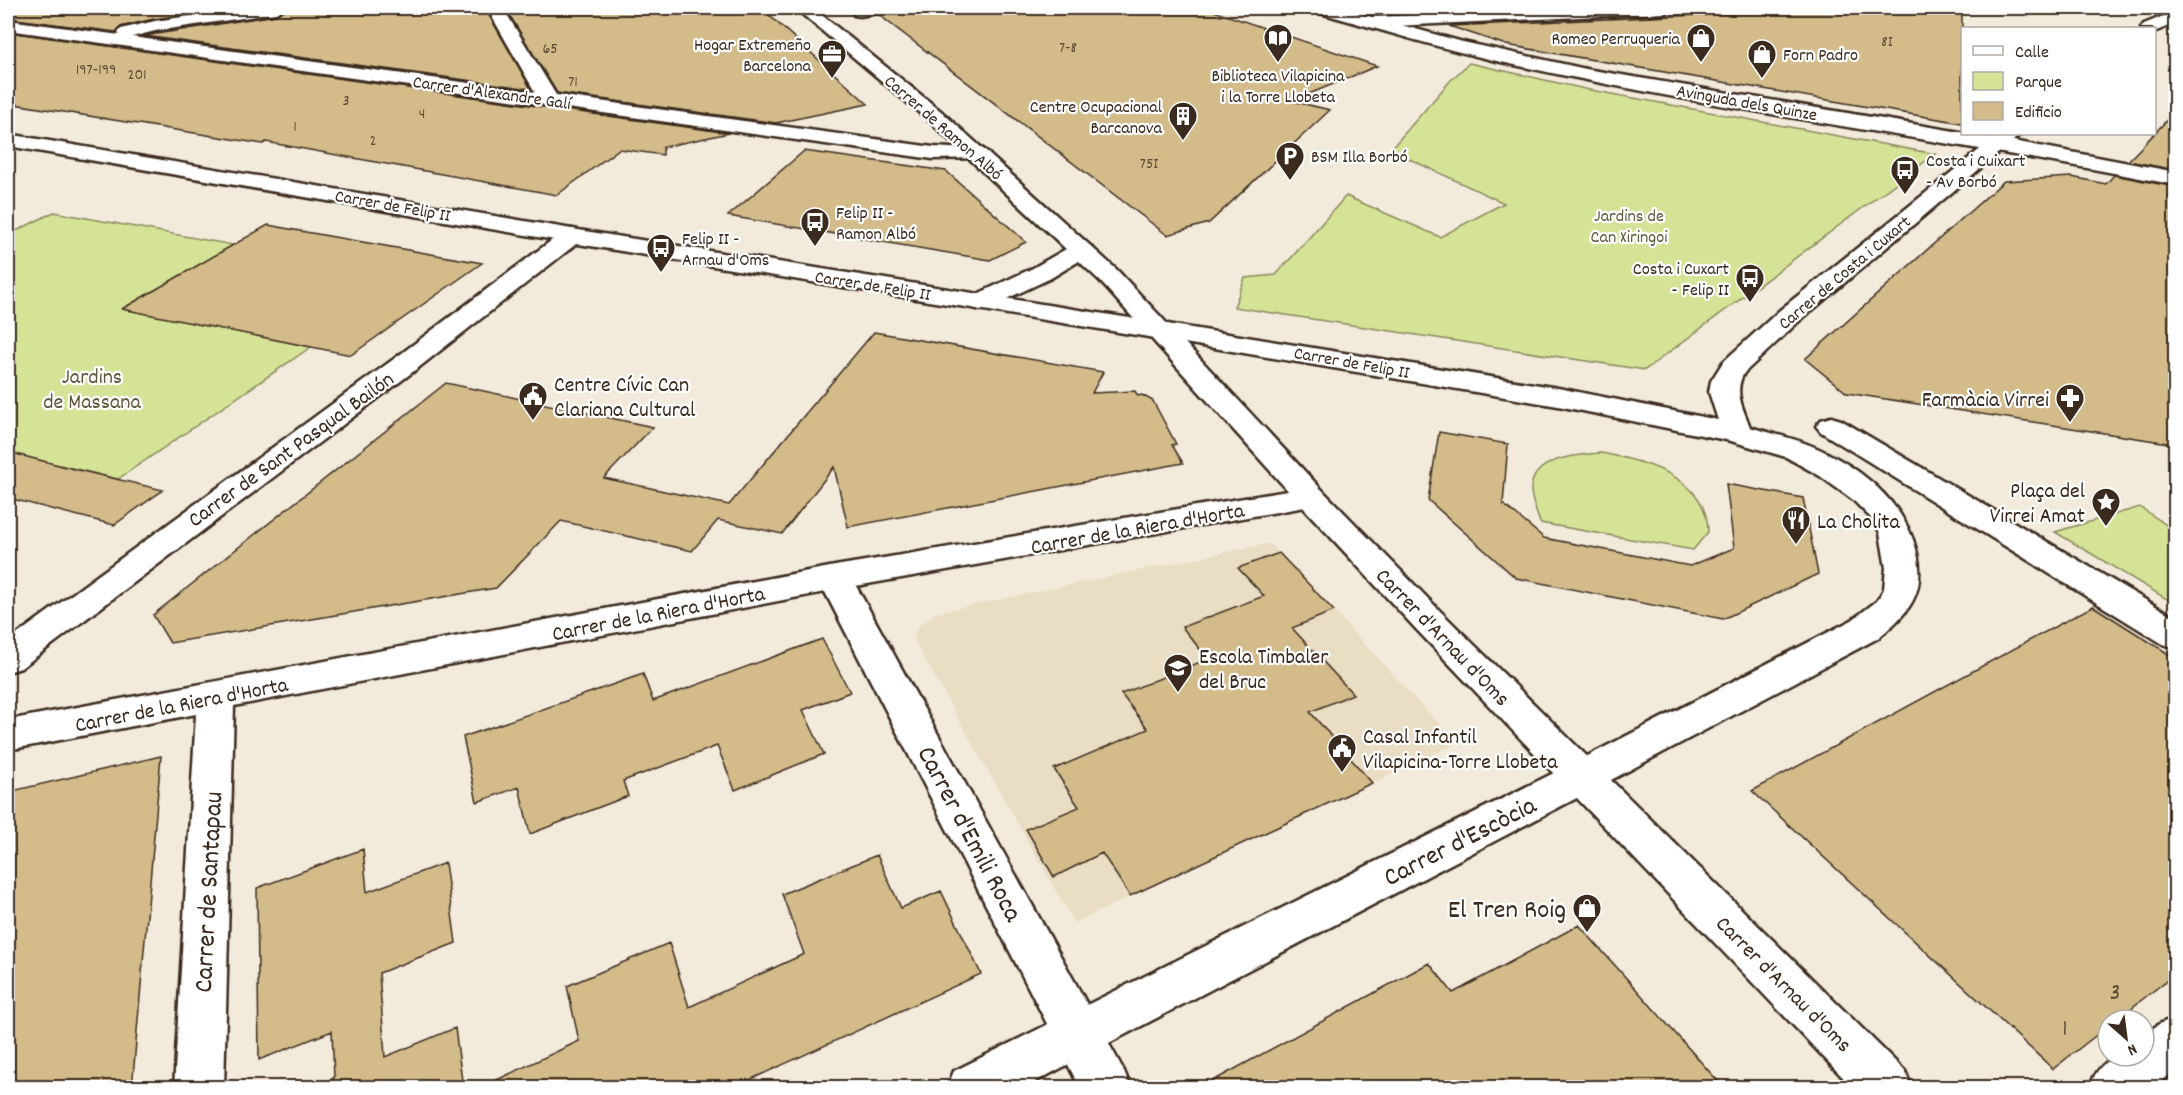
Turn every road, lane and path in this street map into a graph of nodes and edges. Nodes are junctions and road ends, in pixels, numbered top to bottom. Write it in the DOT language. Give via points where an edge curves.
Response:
graph roads {
  1 [pos="173,8"];
  2 [pos="276,8"];
  3 [pos="495,8"];
  4 [pos="803,8"];
  5 [pos="877,8"];
  6 [pos="1323,8"];
  7 [pos="1666,8"];
  8 [pos="1585,9"];
  9 [pos="860,11"];
  10 [pos="1448,12"];
  11 [pos="2174,17"];
  12 [pos="1373,22"];
  13 [pos="8,25"];
  14 [pos="155,26"];
  15 [pos="2152,27"];
  16 [pos="112,39"];
  17 [pos="1468,48"];
  18 [pos="549,99"];
  19 [pos="1961,132"];
  20 [pos="1979,135"];
  21 [pos="2005,139"];
  22 [pos="8,140"];
  23 [pos="978,154"];
  24 [pos="2175,179"];
  25 [pos="572,237"];
  26 [pos="1082,250"];
  27 [pos="980,302"];
  28 [pos="1161,331"];
  29 [pos="1831,426"];
  30 [pos="1737,434"];
  31 [pos="1311,497"];
  32 [pos="835,578"];
  33 [pos="2175,635"];
  34 [pos="8,659"];
  35 [pos="216,697"];
  36 [pos="8,735"];
  37 [pos="1582,777"];
  38 [pos="1078,1033"];
  39 [pos="2175,1040"];
  40 [pos="199,1088"];
  41 [pos="971,1088"];
  42 [pos="1107,1088"];
  43 [pos="1888,1088"];
  44 [pos="2113,1088"];
  1 -- 14 [label="street"];
  2 -- 14 [label="street"];
  3 -- 18 [label="street"];
  4 -- 23 [label="street, Carrer de Ramon Albó"];
  5 -- 9 [label="street"];
  6 -- 12 [label="street, Avinguda dels Quinze"];
  7 -- 8 [label="street"];
  8 -- 10 [label="street"];
  10 -- 12 [label="street"];
  10 -- 17 [label="street" via="1442,27 1444,34"];
  11 -- 15 [label="street"];
  12 -- 17 [label="street, Avinguda dels Quinze"];
  13 -- 16 [label="street, Carrer d'Alexandre Galí"];
  14 -- 16 [label="street"];
  16 -- 18 [label="street, Carrer d'Alexandre Galí"];
  17 -- 19 [label="street, Avinguda dels Quinze" via="1607,78"];
  18 -- 23 [label="street, Carrer d'Alexandre Galí" via="933,153"];
  20 -- 21 [label="street, Avinguda dels Quinze"];
  21 -- 24 [label="street, Avinguda dels Quinze"];
  21 -- 30 [label="street, Carrer de Costa i Cuxart" via="1789,316 1733,368 1723,392"];
  22 -- 25 [label="street, Carrer de Felip II"];
  23 -- 26 [label="street, Carrer de Ramon Albó"];
  25 -- 27 [label="street, Carrer de Felip II"];
  25 -- 34 [label="street, Carrer de Sant Pasqual Bailón"];
  26 -- 27 [label="street"];
  26 -- 28 [label="street, Carrer de Ramon Albó"];
  27 -- 28 [label="street, Carrer de Felip II"];
  28 -- 30 [label="street, Carrer de Felip II" via="1558,397"];
  28 -- 31 [label="street, Carrer d'Arnau d'Oms"];
  29 -- 33 [label="street"];
  30 -- 37 [label="street, Carrer d'Escòcia" via="1778,444 1831,469 1863,492 1887,516 1896,533 1903,568 1901,590 1890,609 1865,629"];
  31 -- 32 [label="street, Carrer de la Riera d'Horta"];
  31 -- 37 [label="street, Carrer d'Arnau d'Oms"];
  32 -- 35 [label="street, Carrer de la Riera d'Horta"];
  32 -- 38 [label="street, Carrer d'Emili Roca"];
  35 -- 36 [label="street, Carrer de la Riera d'Horta"];
  35 -- 40 [label="street, Carrer de Santapau"];
  37 -- 38 [label="street, Carrer d'Escòcia"];
  37 -- 43 [label="street, Carrer d'Arnau d'Oms"];
  38 -- 41 [label="street, Carrer d'Escòcia"];
  38 -- 42 [label="street, Carrer d'Emili Roca"];
  39 -- 44 [label="street"];
}
